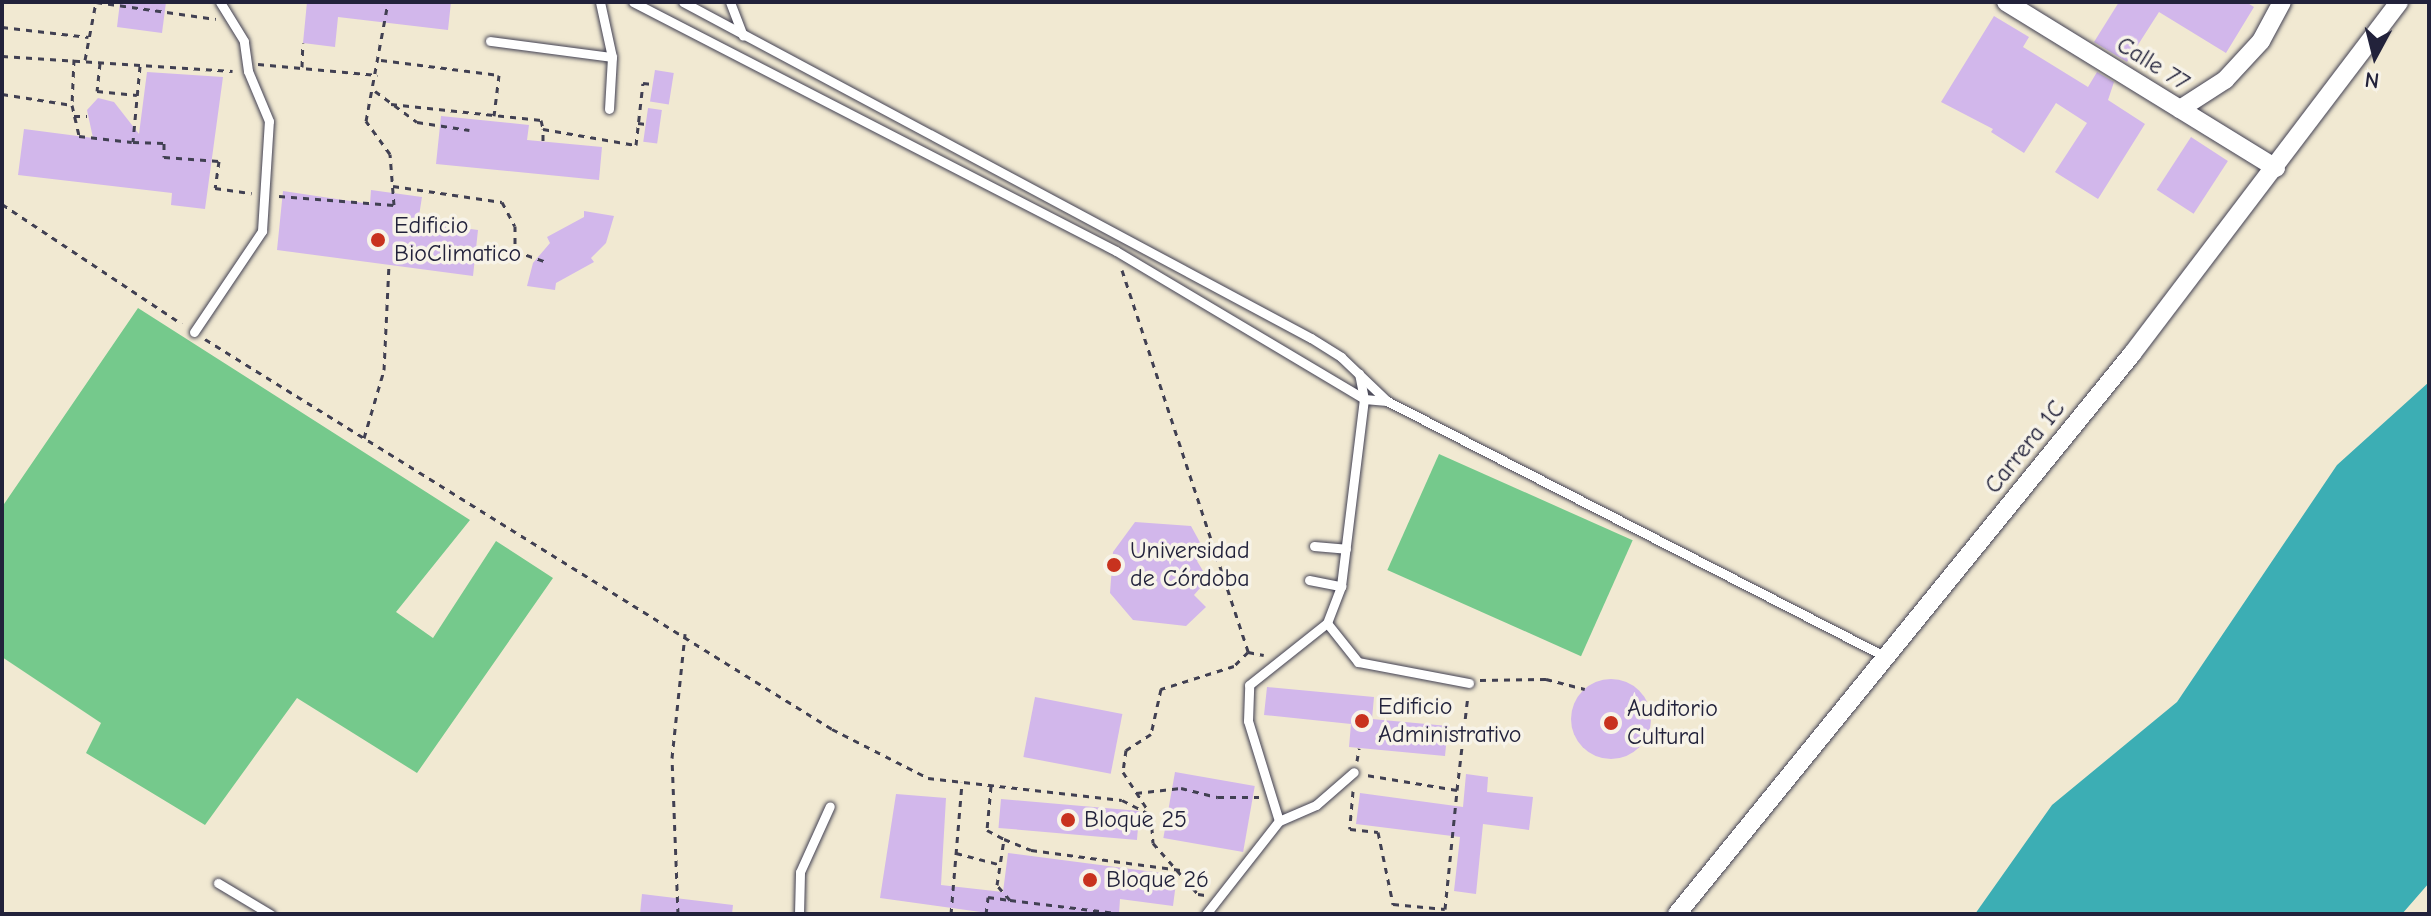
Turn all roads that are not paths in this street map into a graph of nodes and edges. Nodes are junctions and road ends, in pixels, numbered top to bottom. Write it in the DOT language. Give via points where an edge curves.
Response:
graph roads {
  1 [pos="220,2"];
  2 [pos="600,2"];
  3 [pos="633,2"];
  4 [pos="683,2"];
  5 [pos="730,2"];
  6 [pos="2006,2"];
  7 [pos="2282,2"];
  8 [pos="2399,2"];
  9 [pos="743,36"];
  10 [pos="490,41"];
  11 [pos="758,45"];
  12 [pos="612,57"];
  13 [pos="750,63"];
  14 [pos="609,109"];
  15 [pos="2180,109"];
  16 [pos="940,141"];
  17 [pos="934,157"];
  18 [pos="2276,168"];
  19 [pos="194,332"];
  20 [pos="1359,373"];
  21 [pos="1364,399"];
  22 [pos="1387,401"];
  23 [pos="1314,546"];
  24 [pos="1346,549"];
  25 [pos="1309,580"];
  26 [pos="1341,586"];
  27 [pos="1327,623"];
  28 [pos="1886,657"];
  29 [pos="1469,683"];
  30 [pos="1354,772"];
  31 [pos="830,806"];
  32 [pos="1279,821"];
  33 [pos="218,883"];
  34 [pos="270,914"];
  35 [pos="799,914"];
  36 [pos="1206,914"];
  37 [pos="1677,914"];
  1 -- 19 [label="lane" via="244,41 248,71 269,121 262,231"];
  2 -- 12 [label="lane"];
  3 -- 13 [label="lane"];
  4 -- 9 [label="lane"];
  5 -- 9 [label="lane"];
  6 -- 15 [label="street, Calle 77"];
  7 -- 15 [label="street" via="2261,41 2225,80"];
  8 -- 18 [label="street, Carrera 1C"];
  9 -- 11 [label="lane"];
  10 -- 12 [label="lane"];
  11 -- 13 [label="lane"];
  11 -- 16 [label="lane"];
  12 -- 14 [label="lane"];
  13 -- 17 [label="lane"];
  15 -- 18 [label="street, Calle 77"];
  16 -- 17 [label="lane"];
  16 -- 20 [label="lane" via="1311,338"];
  17 -- 21 [label="lane" via="1116,251"];
  18 -- 28 [label="street, Carrera 1C"];
  20 -- 21 [label="lane"];
  20 -- 22 [label="lane"];
  21 -- 22 [label="lane"];
  21 -- 24 [label="lane"];
  22 -- 28 [label="lane"];
  23 -- 24 [label="lane"];
  24 -- 26 [label="lane"];
  25 -- 26 [label="lane"];
  26 -- 27 [label="lane"];
  27 -- 29 [label="lane" via="1358,662"];
  27 -- 32 [label="lane" via="1249,685 1248,721"];
  28 -- 37 [label="street, Carrera 1C"];
  30 -- 32 [label="lane" via="1316,805"];
  31 -- 35 [label="lane" via="800,872"];
  32 -- 36 [label="lane"];
  33 -- 34 [label="lane"];
}
